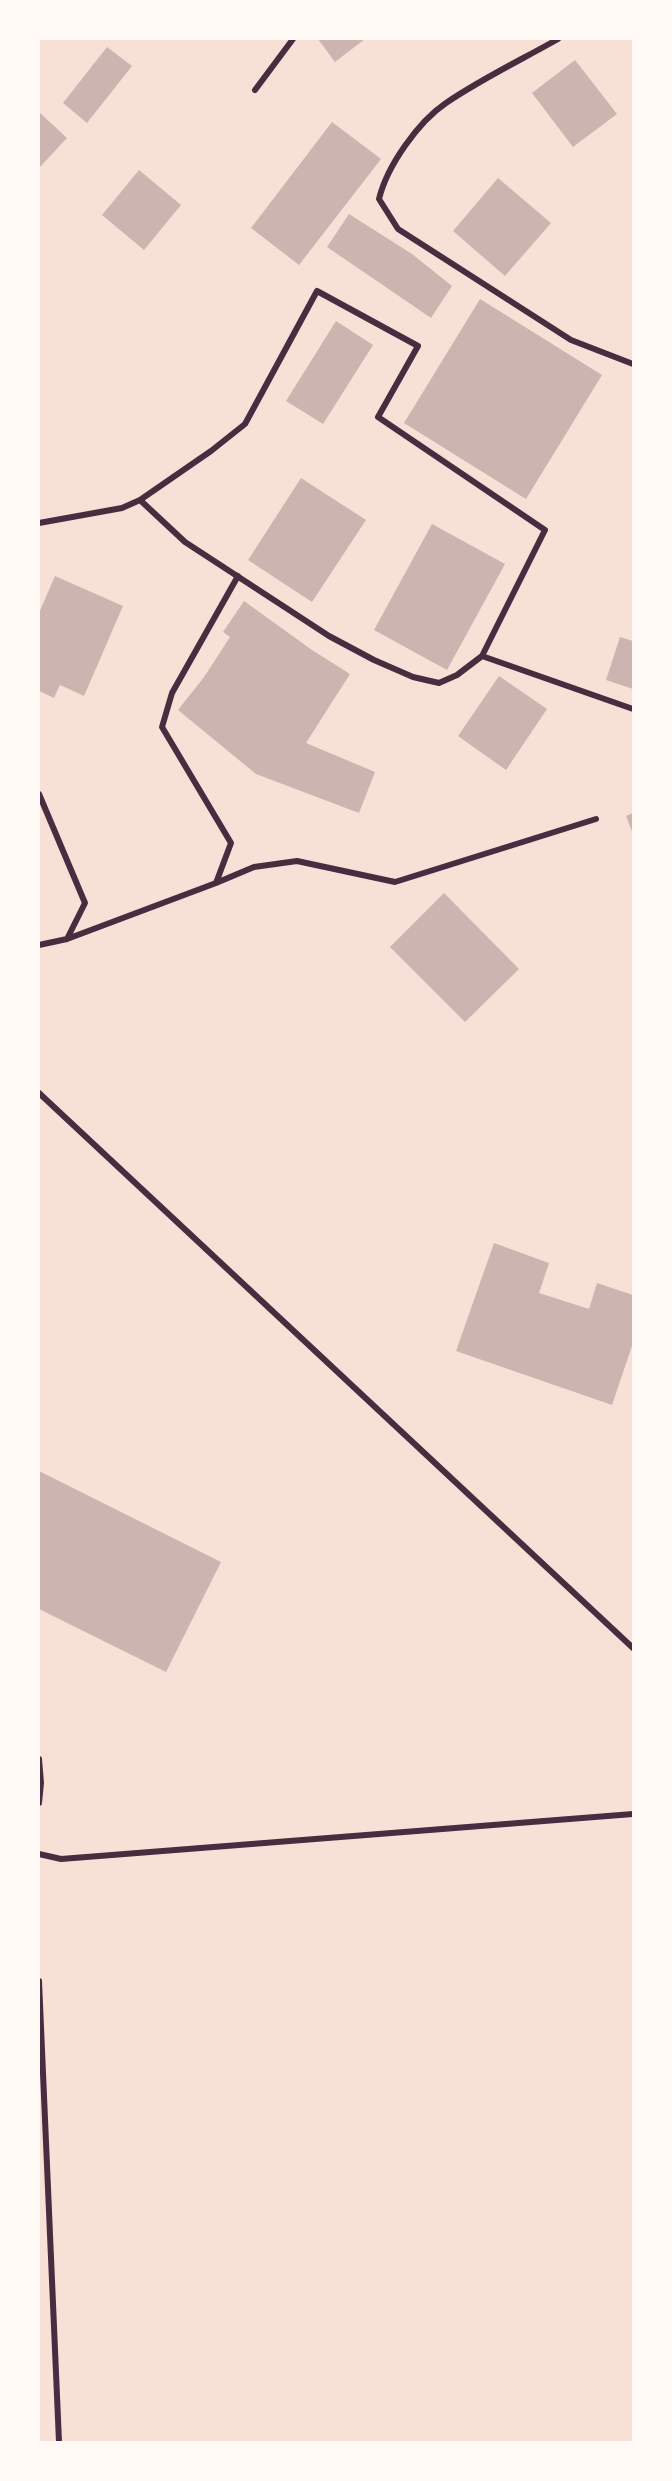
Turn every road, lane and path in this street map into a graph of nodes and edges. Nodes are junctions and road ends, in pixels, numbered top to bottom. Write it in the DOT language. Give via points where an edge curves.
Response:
graph roads {
  1 [pos="293,39"];
  2 [pos="558,39"];
  3 [pos="255,90"];
  4 [pos="633,364"];
  5 [pos="140,500"];
  6 [pos="39,523"];
  7 [pos="238,576"];
  8 [pos="482,656"];
  9 [pos="633,709"];
  10 [pos="39,794"];
  11 [pos="596,819"];
  12 [pos="216,883"];
  13 [pos="68,939"];
  14 [pos="39,945"];
  15 [pos="39,1094"];
  16 [pos="633,1648"];
  17 [pos="39,1759"];
  18 [pos="39,1803"];
  19 [pos="633,1814"];
  20 [pos="39,1854"];
  21 [pos="39,1982"];
  22 [pos="59,2442"];
  1 -- 3 [label="street"];
  2 -- 4 [label="street" via="445,103 395,161 379,199 398,229 571,340"];
  5 -- 6 [label="street" via="122,508"];
  5 -- 7 [label="street" via="185,542"];
  5 -- 8 [label="street" via="244,424 317,291 418,346 378,417 545,530"];
  7 -- 8 [label="street" via="329,636 413,677 439,683"];
  7 -- 12 [label="street" via="172,693 162,727 231,843"];
  8 -- 9 [label="street"];
  10 -- 13 [label="street" via="85,903"];
  11 -- 12 [label="street" via="395,882 297,861 254,867"];
  12 -- 13 [label="street"];
  13 -- 14 [label="street"];
  15 -- 16 [label="street"];
  17 -- 18 [label="street"];
  19 -- 20 [label="street" via="61,1859"];
  21 -- 22 [label="street"];
}
